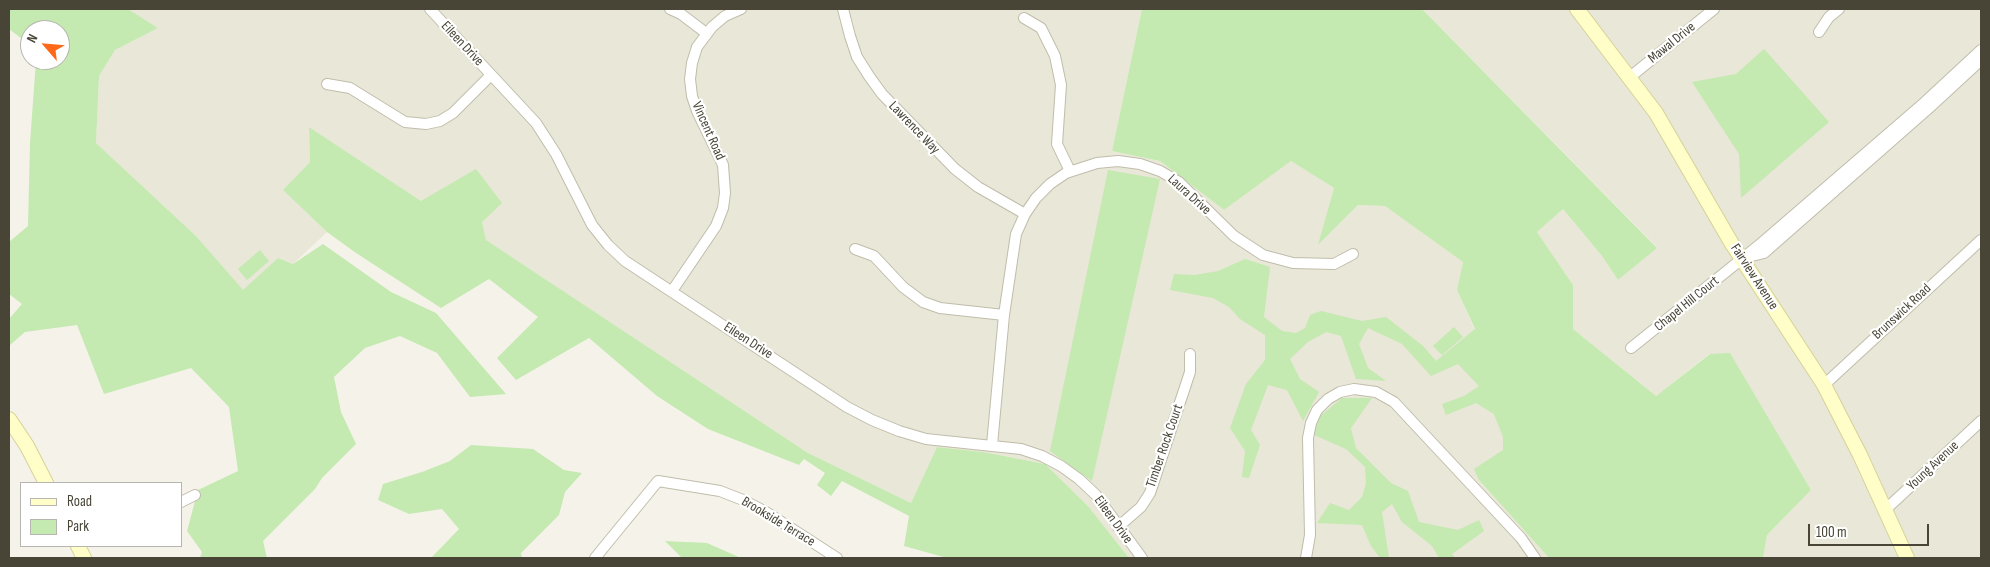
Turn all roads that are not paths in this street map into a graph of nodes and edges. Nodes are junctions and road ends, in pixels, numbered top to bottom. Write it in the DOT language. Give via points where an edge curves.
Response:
graph roads {
  1 [pos="430,9"];
  2 [pos="670,9"];
  3 [pos="741,9"];
  4 [pos="843,9"];
  5 [pos="1577,9"];
  6 [pos="1714,9"];
  7 [pos="1839,9"];
  8 [pos="1024,18"];
  9 [pos="1818,32"];
  10 [pos="706,33"];
  11 [pos="1981,50"];
  12 [pos="1981,60"];
  13 [pos="491,75"];
  14 [pos="1630,77"];
  15 [pos="327,84"];
  16 [pos="1909,121"];
  17 [pos="1070,171"];
  18 [pos="1025,214"];
  19 [pos="1981,240"];
  20 [pos="855,248"];
  21 [pos="1353,254"];
  22 [pos="1743,259"];
  23 [pos="672,291"];
  24 [pos="1004,315"];
  25 [pos="1631,348"];
  26 [pos="1190,354"];
  27 [pos="1824,385"];
  28 [pos="9,419"];
  29 [pos="1981,422"];
  30 [pos="992,445"];
  31 [pos="46,482"];
  32 [pos="195,496"];
  33 [pos="182,502"];
  34 [pos="1885,510"];
  35 [pos="1118,527"];
  36 [pos="595,558"];
  37 [pos="837,558"];
  38 [pos="1142,558"];
  39 [pos="1306,558"];
  40 [pos="1534,558"];
  41 [pos="1907,558"];
  1 -- 13 [label="street, Eileen Drive"];
  2 -- 10 [label="street"];
  3 -- 10 [label="street, Vincent Road" via="725,16"];
  4 -- 18 [label="street, Lawrence Way" via="858,56 882,94 955,169 978,187"];
  5 -- 14 [label="main road, Fairview Avenue"];
  6 -- 14 [label="street, Mawal Drive"];
  7 -- 9 [label="street"];
  8 -- 17 [label="street" via="1041,28 1056,56 1060,85 1057,144"];
  10 -- 23 [label="street, Vincent Road" via="694,55 690,88 697,112 723,165 726,193 716,226"];
  11 -- 16 [label="street"];
  12 -- 16 [label="street"];
  13 -- 15 [label="street" via="453,113 440,121 426,124 405,122 350,88"];
  13 -- 23 [label="street, Eileen Drive" via="543,133 583,210 600,235 625,260"];
  14 -- 22 [label="main road, Fairview Avenue" via="1671,136"];
  16 -- 22 [label="street, Chapel Hill Court"];
  17 -- 18 [label="street, Laura Drive" via="1043,191"];
  17 -- 21 [label="street, Laura Drive" via="1108,161 1150,166 1179,182 1234,236 1263,255 1293,263 1334,264"];
  18 -- 24 [label="street, Laura Drive" via="1013,245"];
  19 -- 27 [label="street, Brunswick Road"];
  20 -- 24 [label="street" via="874,256 903,287 923,302 950,310"];
  22 -- 25 [label="street, Chapel Hill Court"];
  22 -- 27 [label="main road, Fairview Avenue"];
  23 -- 30 [label="street, Eileen Drive" via="847,407 872,420 926,439"];
  24 -- 30 [label="street, Laura Drive"];
  26 -- 35 [label="street, Timber Rock Court" via="1190,372 1150,493 1141,507"];
  27 -- 34 [label="main road, Fairview Avenue"];
  28 -- 31 [label="main road" via="28,446"];
  29 -- 34 [label="street, Young Avenue"];
  30 -- 35 [label="street, Eileen Drive" via="1031,452 1061,466 1088,487"];
  32 -- 33 [label="street"];
  34 -- 41 [label="main road, Fairview Avenue"];
  35 -- 38 [label="street, Eileen Drive"];
  36 -- 37 [label="street, Brookside Terrace" via="658,481 720,491 743,500"];
  39 -- 40 [label="street" via="1310,535 1308,438 1311,423 1317,410 1328,399 1354,389 1376,392 1394,402 1521,538"];
}
